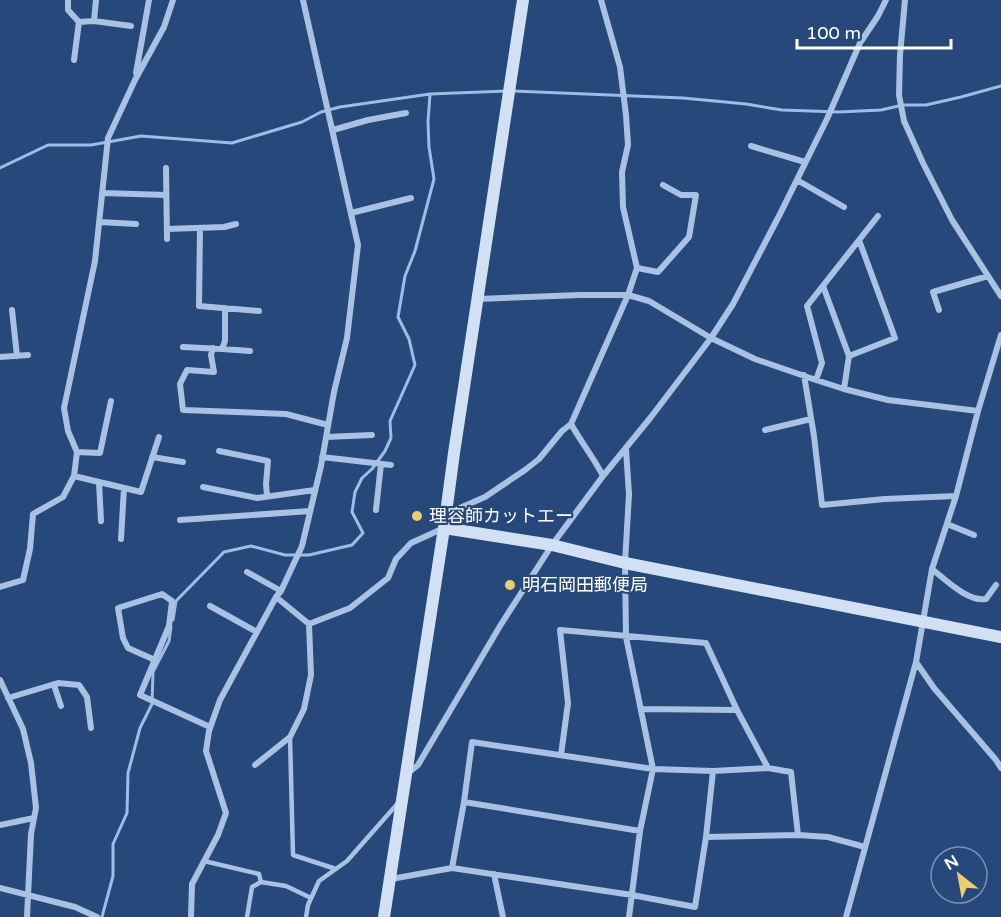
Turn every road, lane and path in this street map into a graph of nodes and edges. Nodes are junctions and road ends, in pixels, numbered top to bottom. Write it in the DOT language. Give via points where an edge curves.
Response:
graph roads {
  1 [pos="68,0"];
  2 [pos="96,0"];
  3 [pos="149,0"];
  4 [pos="173,0"];
  5 [pos="303,0"];
  6 [pos="522,0"];
  7 [pos="601,0"];
  8 [pos="886,0"];
  9 [pos="905,0"];
  10 [pos="94,21"];
  11 [pos="79,22"];
  12 [pos="131,26"];
  13 [pos="74,60"];
  14 [pos="135,80"];
  15 [pos="406,113"];
  16 [pos="333,130"];
  17 [pos="751,146"];
  18 [pos="806,162"];
  19 [pos="166,168"];
  20 [pos="797,180"];
  21 [pos="663,184"];
  22 [pos="102,193"];
  23 [pos="166,195"];
  24 [pos="411,198"];
  25 [pos="844,207"];
  26 [pos="351,213"];
  27 [pos="878,216"];
  28 [pos="100,222"];
  29 [pos="136,224"];
  30 [pos="236,224"];
  31 [pos="200,228"];
  32 [pos="167,229"];
  33 [pos="167,239"];
  34 [pos="859,240"];
  35 [pos="637,268"];
  36 [pos="988,276"];
  37 [pos="823,286"];
  38 [pos="628,295"];
  39 [pos="1001,296"];
  40 [pos="478,299"];
  41 [pos="225,308"];
  42 [pos="12,310"];
  43 [pos="939,310"];
  44 [pos="259,311"];
  45 [pos="1001,335"];
  46 [pos="711,338"];
  47 [pos="183,347"];
  48 [pos="213,348"];
  49 [pos="222,349"];
  50 [pos="250,351"];
  51 [pos="998,354"];
  52 [pos="28,355"];
  53 [pos="17,356"];
  54 [pos="849,356"];
  55 [pos="0,357"];
  56 [pos="804,375"];
  57 [pos="816,380"];
  58 [pos="844,389"];
  59 [pos="111,401"];
  60 [pos="978,411"];
  61 [pos="811,419"];
  62 [pos="571,424"];
  63 [pos="328,425"];
  64 [pos="765,430"];
  65 [pos="372,435"];
  66 [pos="159,437"];
  67 [pos="326,437"];
  68 [pos="626,450"];
  69 [pos="219,451"];
  70 [pos="77,452"];
  71 [pos="152,457"];
  72 [pos="322,457"];
  73 [pos="183,462"];
  74 [pos="381,464"];
  75 [pos="391,465"];
  76 [pos="74,476"];
  77 [pos="603,476"];
  78 [pos="99,482"];
  79 [pos="203,487"];
  80 [pos="124,488"];
  81 [pos="315,490"];
  82 [pos="267,496"];
  83 [pos="956,496"];
  84 [pos="376,510"];
  85 [pos="310,511"];
  86 [pos="446,514"];
  87 [pos="180,520"];
  88 [pos="101,521"];
  89 [pos="946,524"];
  90 [pos="444,528"];
  91 [pos="974,535"];
  92 [pos="122,539"];
  93 [pos="552,545"];
  94 [pos="625,562"];
  95 [pos="932,569"];
  96 [pos="247,572"];
  97 [pos="996,585"];
  98 [pos="0,587"];
  99 [pos="281,591"];
  100 [pos="276,597"];
  101 [pos="210,606"];
  102 [pos="922,621"];
  103 [pos="309,624"];
  104 [pos="257,632"];
  105 [pos="626,637"];
  106 [pos="1001,637"];
  107 [pos="154,660"];
  108 [pos="916,662"];
  109 [pos="0,680"];
  110 [pos="54,685"];
  111 [pos="8,698"];
  112 [pos="61,706"];
  113 [pos="641,709"];
  114 [pos="737,710"];
  115 [pos="210,727"];
  116 [pos="91,728"];
  117 [pos="290,737"];
  118 [pos="561,755"];
  119 [pos="255,765"];
  120 [pos="768,768"];
  121 [pos="1001,768"];
  122 [pos="653,769"];
  123 [pos="713,771"];
  124 [pos="406,774"];
  125 [pos="402,797"];
  126 [pos="464,802"];
  127 [pos="34,818"];
  128 [pos="0,825"];
  129 [pos="640,831"];
  130 [pos="798,836"];
  131 [pos="706,837"];
  132 [pos="865,847"];
  133 [pos="204,861"];
  134 [pos="452,868"];
  135 [pos="336,869"];
  136 [pos="494,874"];
  137 [pos="391,879"];
  138 [pos="261,882"];
  139 [pos="0,888"];
  140 [pos="632,895"];
  141 [pos="28,896"];
  142 [pos="311,898"];
  143 [pos="27,917"];
  144 [pos="97,917"];
  145 [pos="191,917"];
  146 [pos="247,917"];
  147 [pos="306,917"];
  148 [pos="384,917"];
  149 [pos="503,917"];
  150 [pos="629,917"];
  151 [pos="846,917"];
  1 -- 11 [label="street" via="68,10"];
  2 -- 10 [label="street"];
  3 -- 14 [label="street"];
  4 -- 14 [label="street" via="164,27"];
  5 -- 16 [label="street"];
  6 -- 40 [label="street"];
  7 -- 35 [label="street" via="620,67 627,116 628,145 621,172 623,207"];
  8 -- 18 [label="street" via="860,43"];
  9 -- 36 [label="street" via="899,95 904,121 952,220"];
  10 -- 11 [label="street"];
  10 -- 12 [label="street"];
  11 -- 13 [label="street"];
  14 -- 22 [label="street" via="108,138"];
  15 -- 16 [label="street"];
  16 -- 26 [label="street"];
  17 -- 18 [label="street"];
  18 -- 20 [label="street"];
  19 -- 23 [label="street"];
  20 -- 25 [label="street"];
  20 -- 46 [label="street" via="733,304"];
  21 -- 35 [label="street" via="681,195 696,195 689,237 658,272"];
  22 -- 23 [label="street"];
  22 -- 28 [label="street"];
  23 -- 32 [label="street"];
  24 -- 26 [label="street"];
  26 -- 63 [label="street" via="358,245 352,304"];
  27 -- 34 [label="street"];
  28 -- 29 [label="street"];
  28 -- 70 [label="street" via="64,408"];
  30 -- 31 [label="street"];
  31 -- 32 [label="street"];
  31 -- 41 [label="street" via="199,306"];
  32 -- 33 [label="street"];
  34 -- 37 [label="street"];
  34 -- 54 [label="street" via="895,338"];
  35 -- 38 [label="street"];
  36 -- 39 [label="street"];
  36 -- 43 [label="street" via="933,292"];
  37 -- 54 [label="street"];
  37 -- 57 [label="street" via="807,306 822,363"];
  38 -- 40 [label="street"];
  38 -- 46 [label="street" via="649,301"];
  38 -- 62 [label="street"];
  40 -- 86 [label="street"];
  41 -- 44 [label="street"];
  41 -- 49 [label="street"];
  42 -- 53 [label="street"];
  45 -- 51 [label="street"];
  46 -- 56 [label="street" via="754,359"];
  46 -- 68 [label="street"];
  47 -- 48 [label="street"];
  48 -- 49 [label="street"];
  48 -- 63 [label="street" via="214,372 187,370 180,384 183,410 286,414"];
  49 -- 50 [label="street"];
  51 -- 60 [label="street"];
  52 -- 53 [label="street"];
  53 -- 55 [label="street"];
  54 -- 58 [label="street"];
  56 -- 57 [label="street"];
  56 -- 61 [label="street"];
  57 -- 58 [label="street"];
  58 -- 60 [label="street" via="888,400"];
  59 -- 70 [label="street" via="100,453"];
  60 -- 83 [label="street"];
  61 -- 64 [label="street"];
  61 -- 83 [label="street" via="822,505"];
  62 -- 77 [label="street"];
  62 -- 86 [label="street" via="525,470 485,497"];
  63 -- 67 [label="street"];
  65 -- 67 [label="street"];
  66 -- 71 [label="street"];
  67 -- 72 [label="street"];
  68 -- 77 [label="street"];
  68 -- 94 [label="street" via="629,494"];
  69 -- 82 [label="street" via="268,462"];
  70 -- 76 [label="street"];
  71 -- 73 [label="street"];
  71 -- 80 [label="street" via="141,492"];
  72 -- 74 [label="street"];
  72 -- 81 [label="street"];
  74 -- 75 [label="street"];
  74 -- 84 [label="street"];
  76 -- 78 [label="street"];
  76 -- 98 [label="street" via="63,497 33,514 23,580"];
  77 -- 93 [label="street"];
  78 -- 80 [label="street"];
  78 -- 88 [label="street"];
  79 -- 82 [label="street" via="257,498"];
  80 -- 92 [label="street"];
  81 -- 82 [label="street"];
  81 -- 85 [label="street"];
  83 -- 89 [label="street"];
  85 -- 87 [label="street"];
  85 -- 99 [label="street" via="302,546"];
  86 -- 90 [label="street"];
  89 -- 91 [label="street"];
  89 -- 95 [label="street"];
  90 -- 93 [label="street"];
  90 -- 103 [label="street" via="411,543 396,559 387,578 350,608"];
  90 -- 124 [label="street"];
  93 -- 94 [label="street"];
  93 -- 124 [label="street" via="418,765"];
  94 -- 102 [label="street"];
  94 -- 105 [label="street"];
  95 -- 97 [label="street" via="965,595 982,600"];
  95 -- 102 [label="street"];
  96 -- 99 [label="street"];
  99 -- 100 [label="street"];
  100 -- 103 [label="street"];
  100 -- 104 [label="street"];
  101 -- 104 [label="street"];
  102 -- 106 [label="street"];
  102 -- 108 [label="street"];
  103 -- 117 [label="street" via="311,675 304,709"];
  104 -- 115 [label="street" via="220,700"];
  105 -- 113 [label="street"];
  105 -- 114 [label="street" via="706,643"];
  105 -- 118 [label="street" via="560,630 567,703"];
  107 -- 107 [label="street" via="169,626 172,602 162,594 118,608 128,648"];
  107 -- 115 [label="street" via="140,695"];
  108 -- 121 [label="street"];
  108 -- 132 [label="street"];
  109 -- 111 [label="street"];
  110 -- 111 [label="street"];
  110 -- 112 [label="street"];
  110 -- 116 [label="street" via="79,685 87,697"];
  111 -- 127 [label="street" via="23,729 31,764"];
  113 -- 114 [label="street"];
  113 -- 122 [label="street"];
  114 -- 120 [label="street"];
  115 -- 133 [label="street" via="206,751 226,813"];
  117 -- 119 [label="street"];
  117 -- 135 [label="lane" via="293,855"];
  118 -- 122 [label="street"];
  118 -- 126 [label="street" via="472,742"];
  120 -- 123 [label="street"];
  120 -- 130 [label="street" via="791,772"];
  122 -- 123 [label="street"];
  122 -- 129 [label="street"];
  123 -- 131 [label="street"];
  124 -- 125 [label="street"];
  125 -- 135 [label="lane"];
  125 -- 137 [label="street"];
  126 -- 129 [label="street"];
  126 -- 134 [label="street"];
  127 -- 128 [label="street"];
  127 -- 141 [label="street"];
  129 -- 140 [label="street"];
  130 -- 131 [label="street"];
  130 -- 132 [label="street" via="828,837"];
  131 -- 140 [label="street" via="694,907"];
  132 -- 151 [label="street"];
  133 -- 138 [label="lane" via="259,874"];
  133 -- 145 [label="street" via="192,884"];
  134 -- 136 [label="street"];
  134 -- 137 [label="street"];
  135 -- 142 [label="lane" via="319,881"];
  136 -- 140 [label="street"];
  136 -- 149 [label="street"];
  137 -- 148 [label="street"];
  138 -- 142 [label="lane" via="286,886"];
  138 -- 146 [label="lane" via="252,887"];
  139 -- 141 [label="street"];
  140 -- 150 [label="street"];
  141 -- 143 [label="street"];
  141 -- 144 [label="street" via="75,907"];
  142 -- 147 [label="lane"];
}
